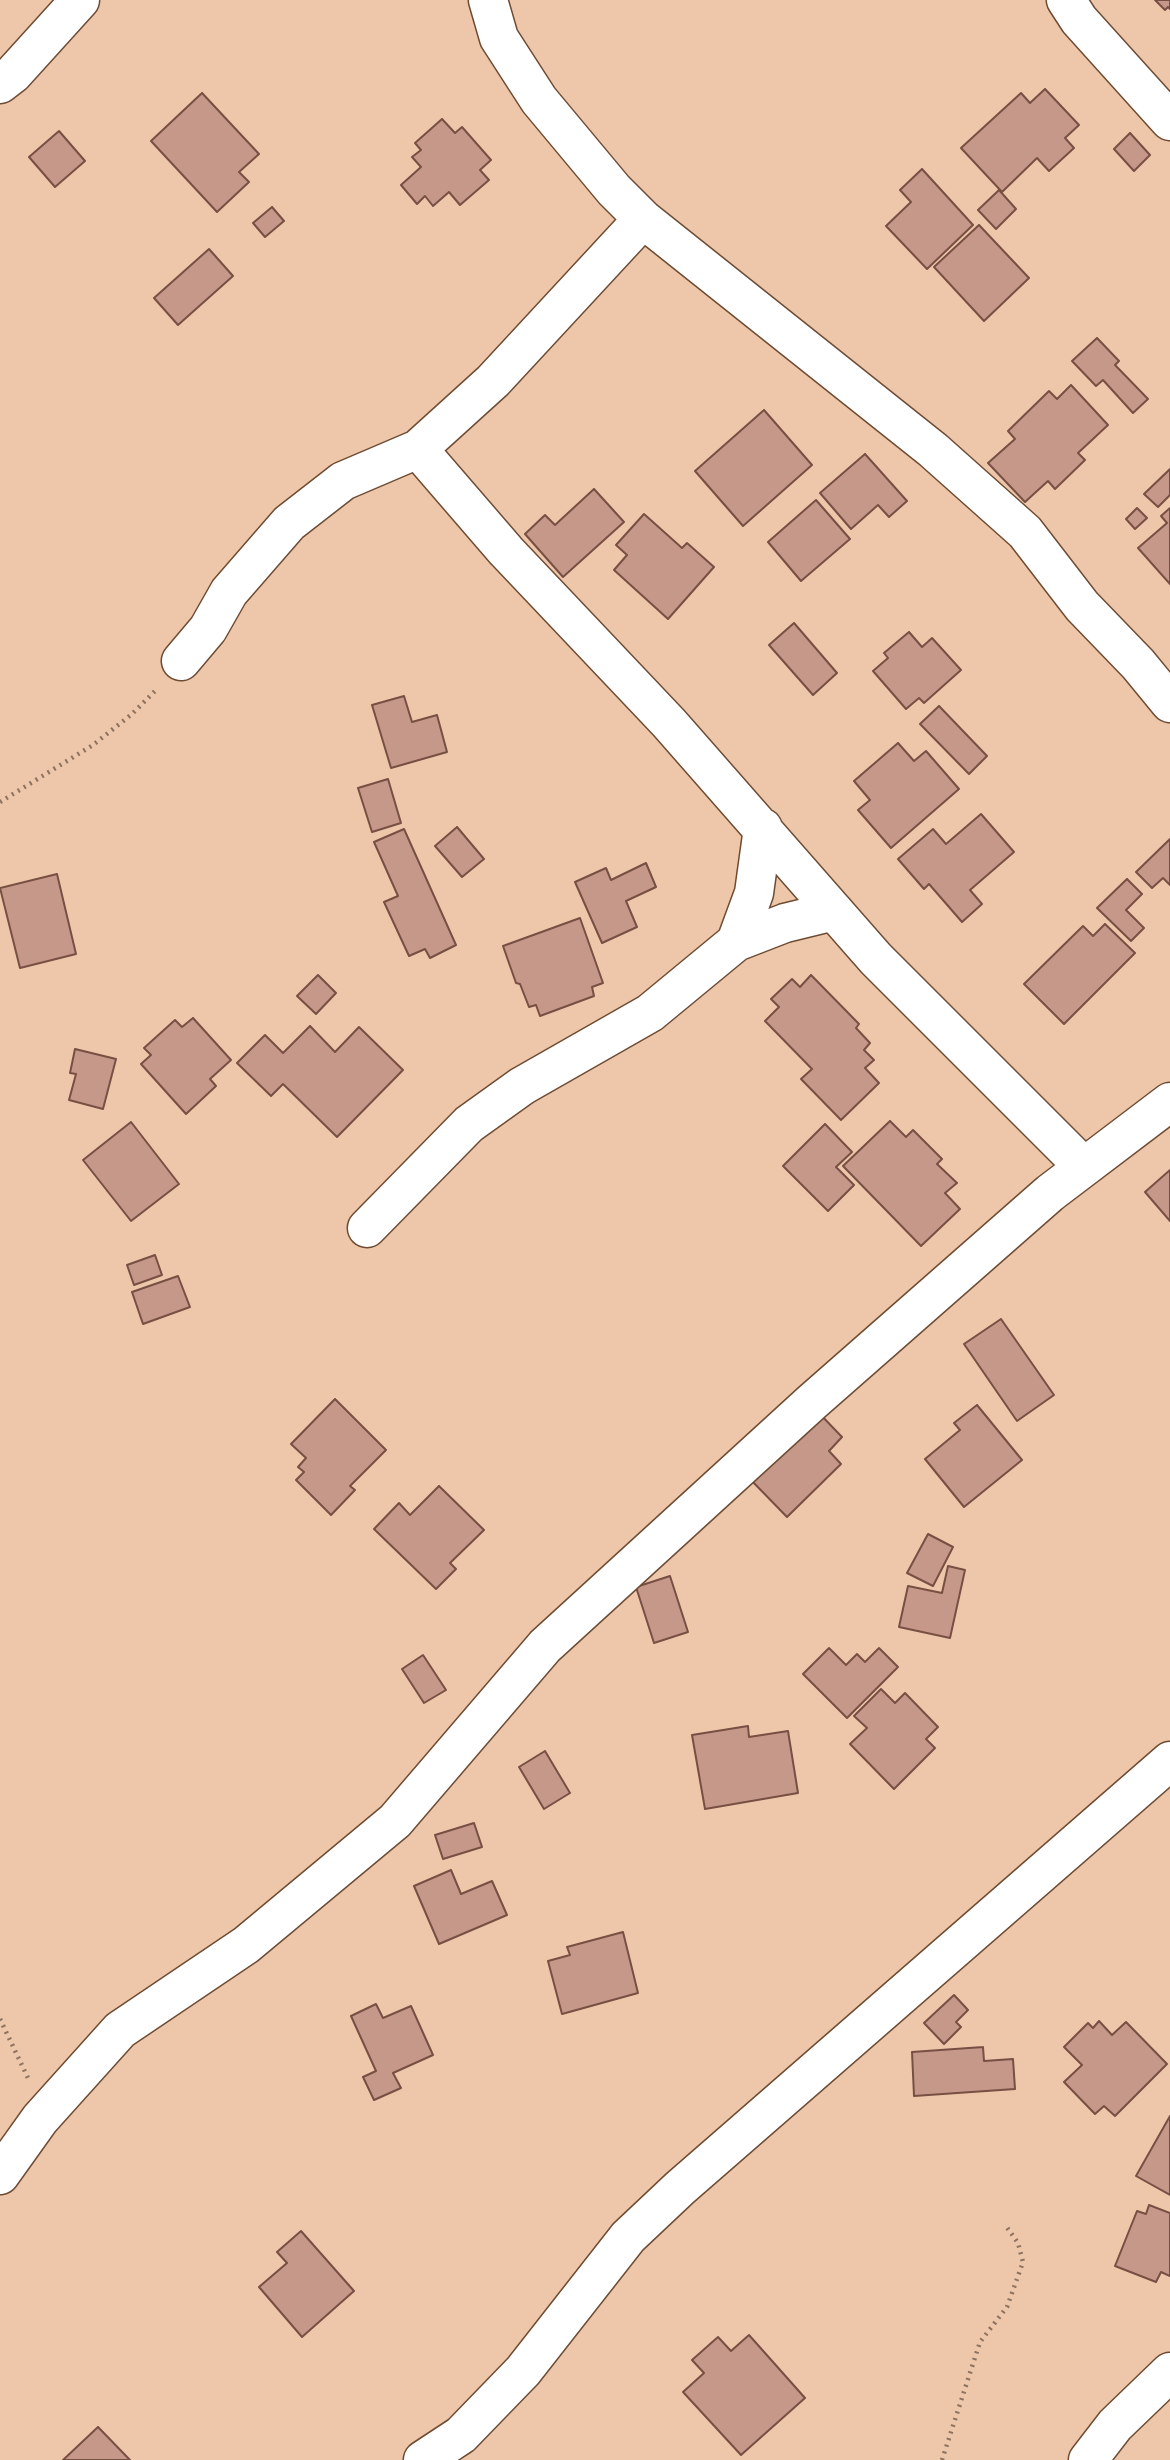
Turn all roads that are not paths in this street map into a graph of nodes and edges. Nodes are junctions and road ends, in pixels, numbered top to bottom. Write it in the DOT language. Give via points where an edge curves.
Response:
graph roads {
  1 [pos="80,0"];
  2 [pos="488,0"];
  3 [pos="1066,0"];
  4 [pos="0,84"];
  5 [pos="1170,121"];
  6 [pos="643,219"];
  7 [pos="418,449"];
  8 [pos="181,661"];
  9 [pos="1170,703"];
  10 [pos="763,828"];
  11 [pos="834,911"];
  12 [pos="736,942"];
  13 [pos="1170,1102"];
  14 [pos="1083,1166"];
  15 [pos="366,1228"];
  16 [pos="1170,1761"];
  17 [pos="0,2175"];
  18 [pos="1170,2372"];
  19 [pos="423,2460"];
  20 [pos="1088,2460"];
  1 -- 4 [label="street"];
  2 -- 6 [label="street" via="499,38 539,100"];
  3 -- 5 [label="street"];
  6 -- 7 [label="street" via="493,381"];
  6 -- 9 [label="street" via="933,450 1025,532 1083,606"];
  7 -- 8 [label="street" via="343,481 289,523 229,592 208,629"];
  7 -- 10 [label="street" via="506,551"];
  10 -- 11 [label="street"];
  10 -- 12 [label="street" via="754,893"];
  11 -- 12 [label="street"];
  11 -- 14 [label="street"];
  12 -- 15 [label="street" via="650,1013 523,1086 469,1124"];
  13 -- 14 [label="street"];
  14 -- 17 [label="street" via="822,1393 545,1646 395,1821 246,1945 120,2030 40,2119"];
  16 -- 19 [label="street" via="680,2188 628,2237 523,2371 461,2435"];
  18 -- 20 [label="street" via="1115,2425"];
}
